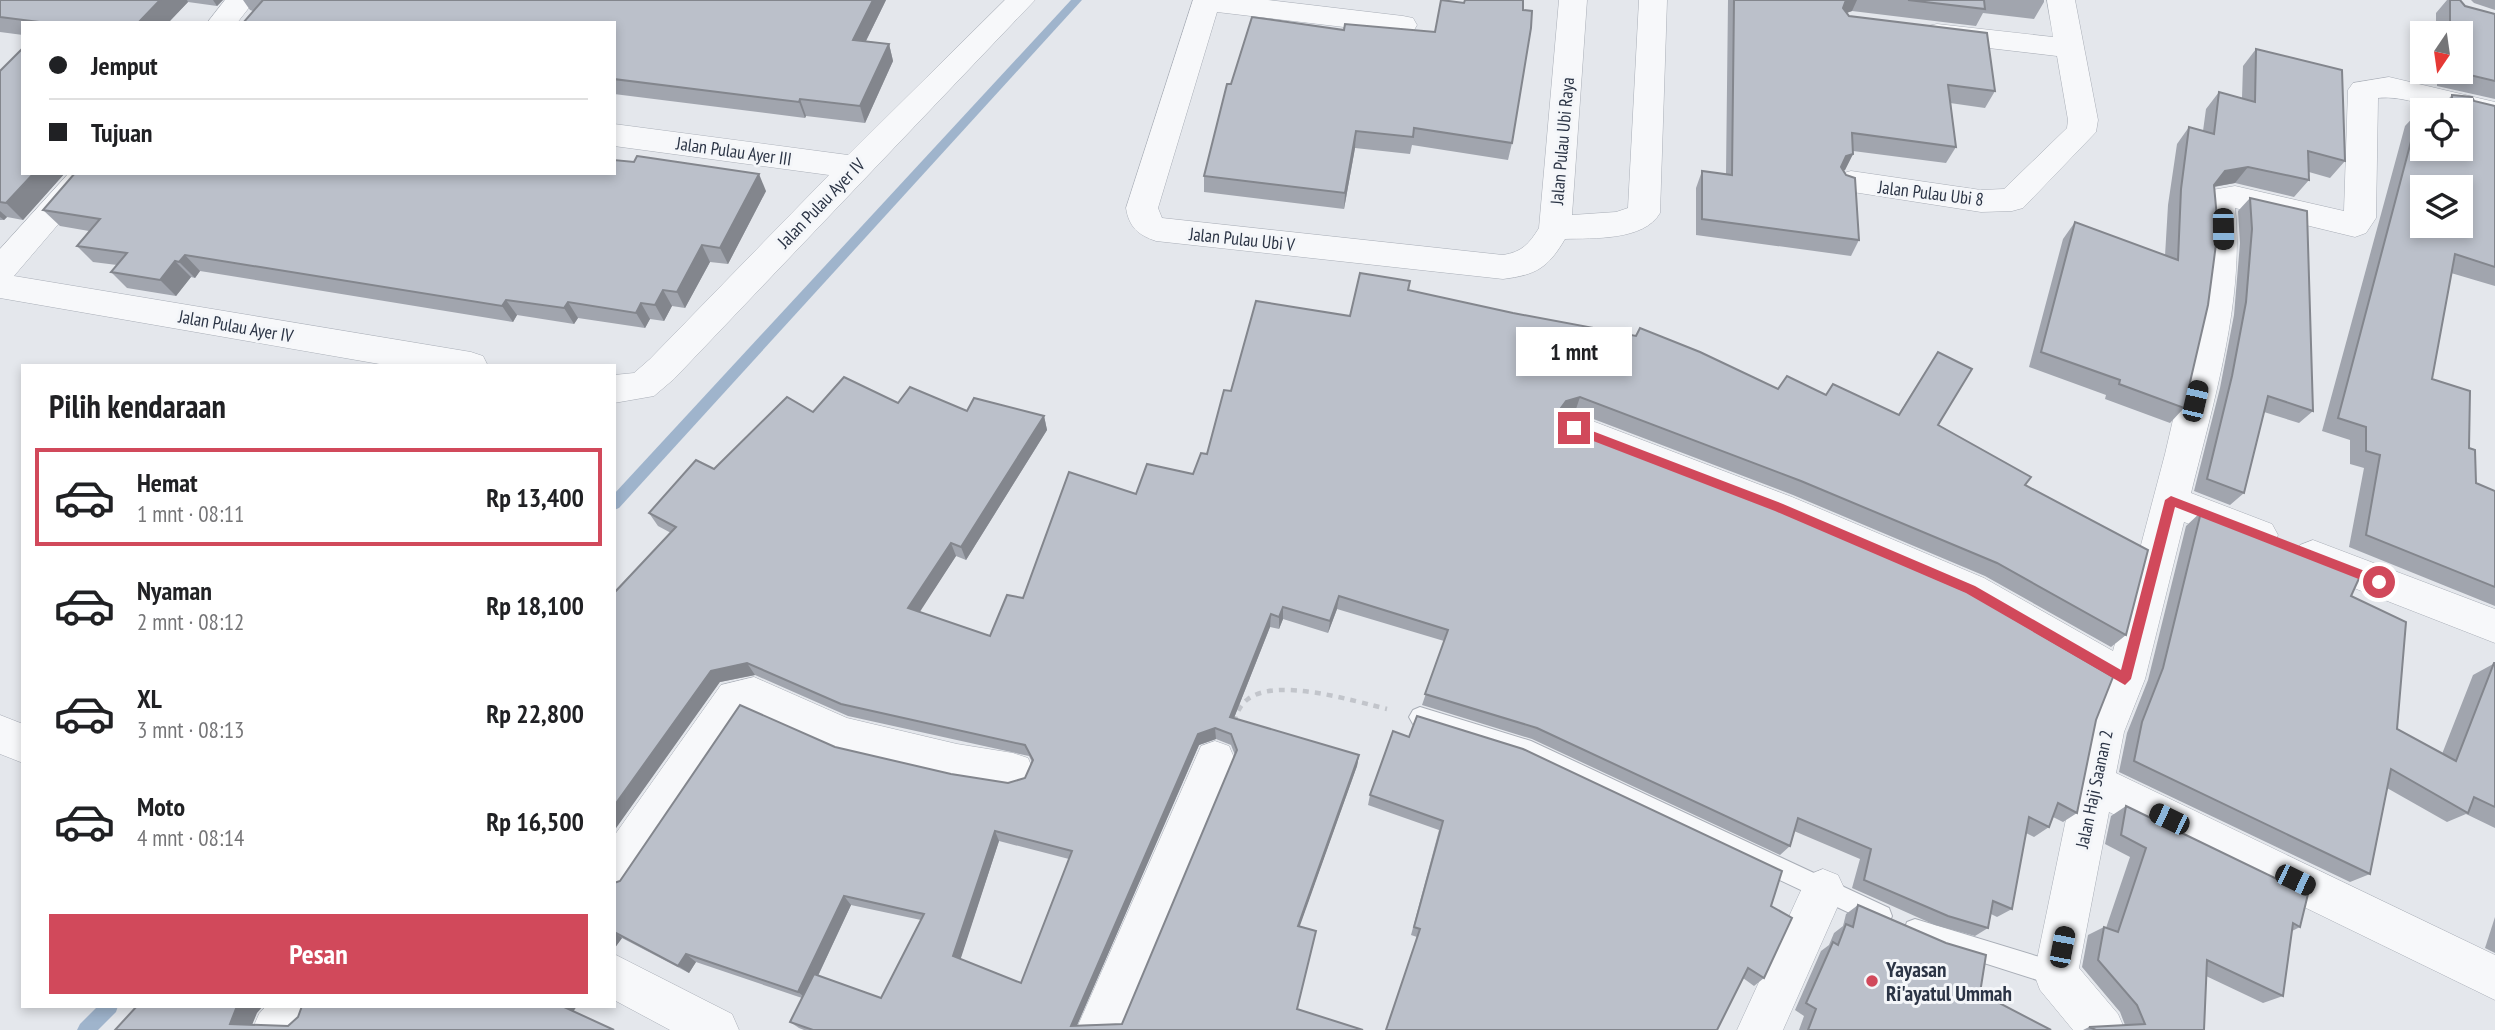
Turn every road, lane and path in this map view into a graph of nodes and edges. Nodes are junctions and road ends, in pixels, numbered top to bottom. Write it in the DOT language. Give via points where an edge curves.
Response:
graph roads {
  1 [pos="241,0"];
  2 [pos="1021,0"];
  3 [pos="1573,0"];
  4 [pos="1653,0"];
  5 [pos="2061,0"];
  6 [pos="1207,1"];
  7 [pos="223,21"];
  8 [pos="1403,24"];
  9 [pos="1906,29"];
  10 [pos="2068,48"];
  11 [pos="2495,112"];
  12 [pos="616,135"];
  13 [pos="855,167"];
  14 [pos="85,175"];
  15 [pos="1851,182"];
  16 [pos="2012,200"];
  17 [pos="1555,228"];
  18 [pos="0,270"];
  19 [pos="0,286"];
  20 [pos="459,364"];
  21 [pos="616,389"];
  22 [pos="1574,428"];
  23 [pos="2171,500"];
  24 [pos="2495,626"];
  25 [pos="2125,679"];
  26 [pos="1420,717"];
  27 [pos="0,734"];
  28 [pos="21,743"];
  29 [pos="1215,760"];
  30 [pos="1013,772"];
  31 [pos="2094,783"];
  32 [pos="616,870"];
  33 [pos="1823,890"];
  34 [pos="2056,974"];
  35 [pos="616,977"];
  36 [pos="2495,978"];
  37 [pos="296,1008"];
  38 [pos="275,1030"];
  39 [pos="716,1030"];
  40 [pos="1099,1030"];
  41 [pos="1760,1030"];
  42 [pos="2102,1030"];
  1 -- 7 [label="street"];
  2 -- 13 [label="street, Jalan Pulau Ayer IV"];
  3 -- 17 [label="street, Jalan Pulau Ubi Raya"];
  4 -- 17 [label="street, Jalan Pulau Ubi Raya" via="1644,213 1626,222"];
  5 -- 10 [label="street"];
  6 -- 8 [label="street"];
  6 -- 17 [label="street, Jalan Pulau Ubi V" via="1142,208 1147,225 1503,267 1538,258"];
  9 -- 10 [label="street"];
  10 -- 16 [label="street" via="2083,120 2081,132"];
  11 -- 23 [label="street, Jalan Haji Saanan 2" via="2389,87 2363,90 2360,219 2355,225 2223,198 2219,203 2223,245 2213,321"];
  12 -- 13 [label="street, Jalan Pulau Ayer III"];
  13 -- 21 [label="street, Jalan Pulau Ayer IV" via="662,369 642,386"];
  14 -- 18 [label="street"];
  15 -- 16 [label="street, Jalan Pulau Ubi 8" via="1980,201"];
  19 -- 20 [label="street, Jalan Pulau Ayer IV"];
  22 -- 25 [label="street" via="1779,508 1970,590"];
  23 -- 24 [label="street"];
  23 -- 25 [label="street, Jalan Haji Saanan 2"];
  25 -- 31 [label="street, Jalan Haji Saanan 2" via="2104,732"];
  26 -- 29 [label="path" via="1323,694 1265,692 1241,705"];
  26 -- 33 [label="lane" via="1523,748"];
  27 -- 28 [label="street"];
  29 -- 40 [label="street"];
  30 -- 32 [label="street" via="844,736 754,695 735,698"];
  31 -- 34 [label="street, Jalan Haji Saanan 2"];
  31 -- 36 [label="street"];
  33 -- 34 [label="lane" via="1933,938"];
  33 -- 41 [label="street"];
  34 -- 42 [label="street"];
  35 -- 39 [label="street"];
  37 -- 38 [label="street"];
}
